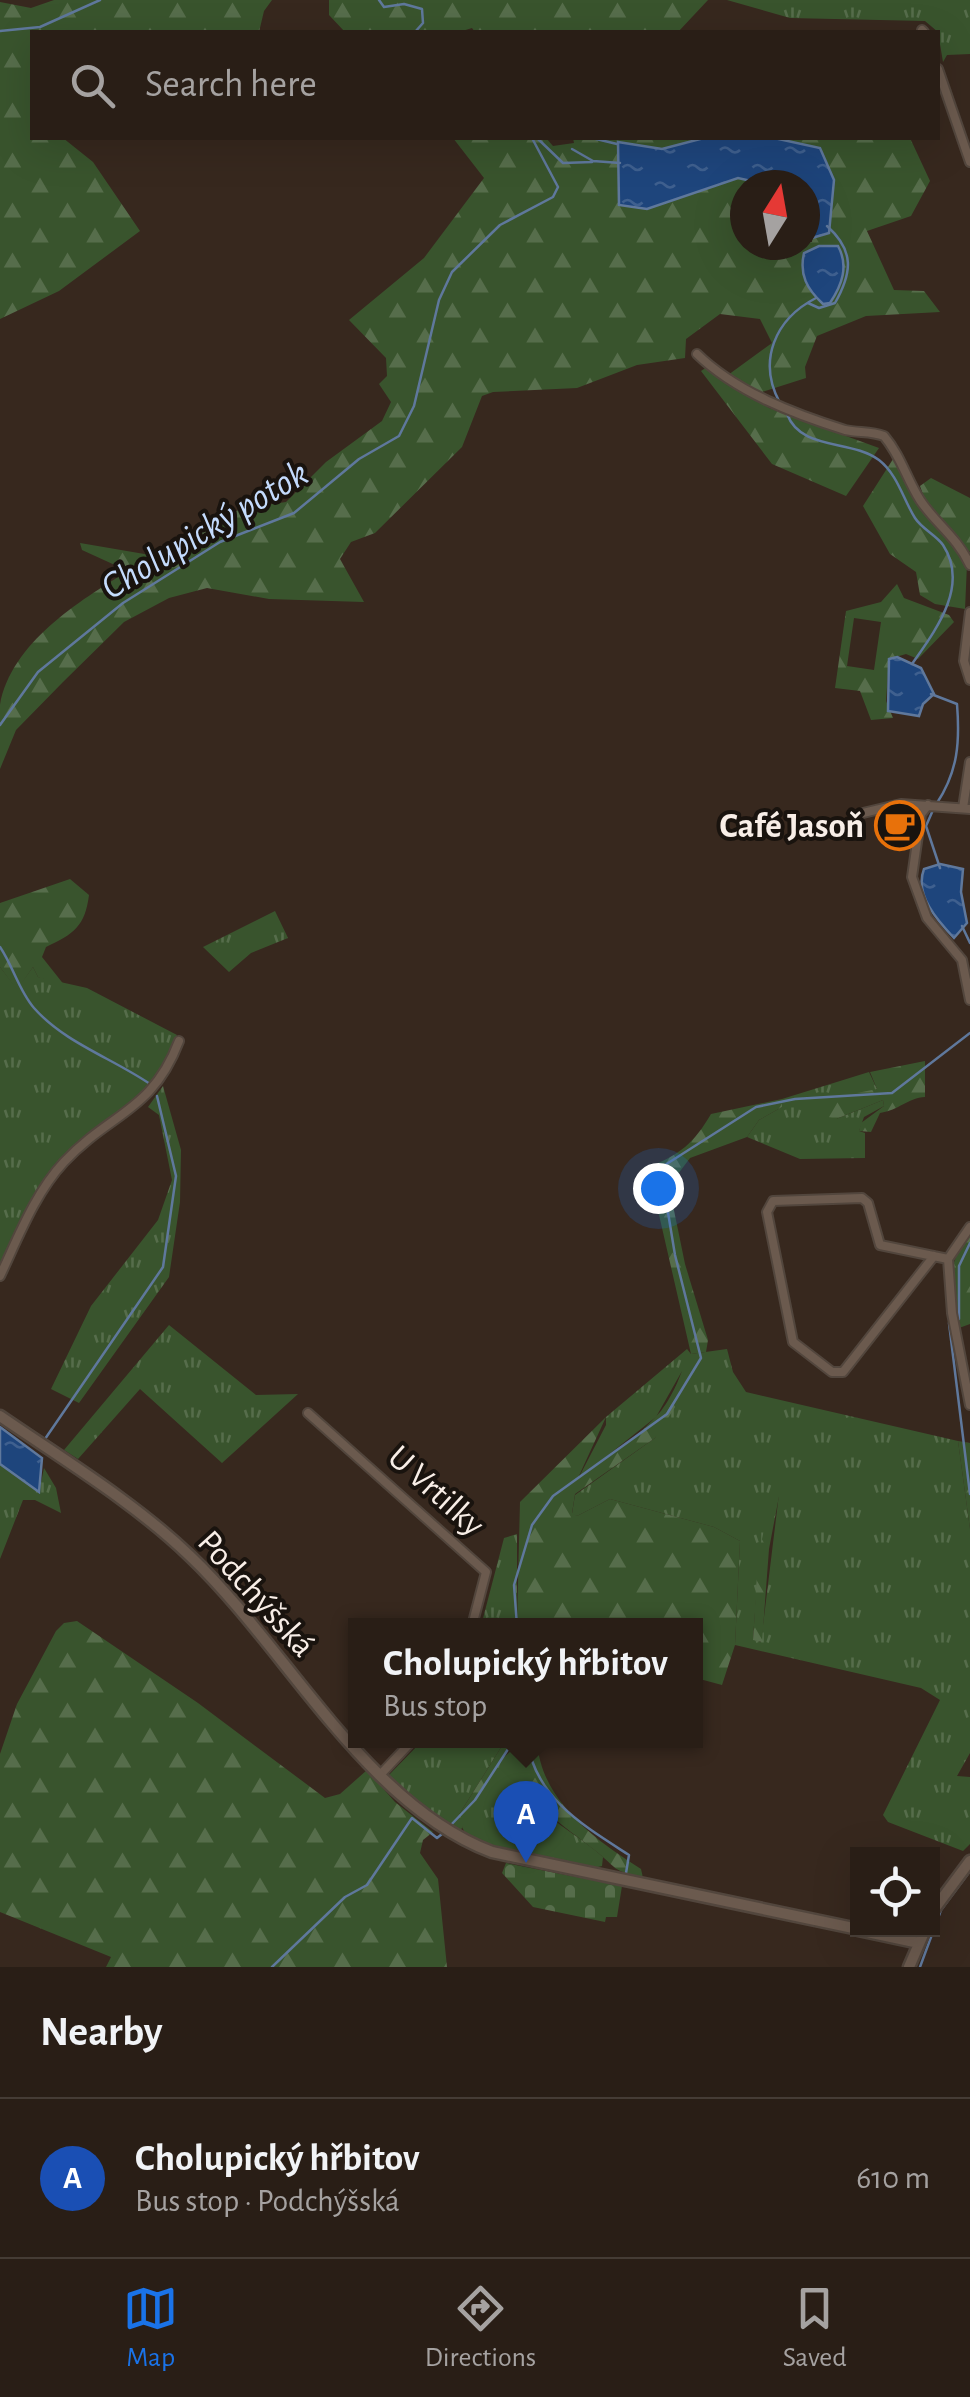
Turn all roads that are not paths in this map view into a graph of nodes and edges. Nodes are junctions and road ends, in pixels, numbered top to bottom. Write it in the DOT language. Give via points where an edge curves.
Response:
graph roads {
  1 [pos="940,74"];
  2 [pos="968,150"];
  3 [pos="970,162"];
  4 [pos="697,354"];
  5 [pos="970,565"];
  6 [pos="970,612"];
  7 [pos="970,680"];
  8 [pos="970,762"];
  9 [pos="933,806"];
  10 [pos="966,808"];
  11 [pos="862,813"];
  12 [pos="970,1000"];
  13 [pos="179,1041"];
  14 [pos="970,1227"];
  15 [pos="934,1256"];
  16 [pos="948,1259"];
  17 [pos="0,1276"];
  18 [pos="970,1405"];
  19 [pos="308,1413"];
  20 [pos="0,1416"];
  21 [pos="474,1618"];
  22 [pos="348,1738"];
  23 [pos="357,1748"];
  24 [pos="405,1748"];
  25 [pos="380,1775"];
  26 [pos="970,1861"];
  27 [pos="940,1901"];
  28 [pos="850,1927"];
  29 [pos="892,1937"];
  30 [pos="921,1937"];
  31 [pos="918,1943"];
  32 [pos="909,1967"];
  1 -- 2 [label="street"];
  2 -- 3 [label="street"];
  4 -- 5 [label="street" via="736,384 789,410 884,436 922,504"];
  6 -- 7 [label="street" via="964,661"];
  8 -- 10 [label="street"];
  9 -- 10 [label="street"];
  9 -- 11 [label="street" via="901,804"];
  9 -- 12 [label="street" via="920,820 912,877 927,918 964,966"];
  13 -- 17 [label="street" via="151,1094 52,1176"];
  14 -- 16 [label="street"];
  15 -- 15 [label="street" via="843,1372 832,1372 793,1342 766,1212 773,1201 862,1198 880,1245"];
  15 -- 16 [label="street"];
  16 -- 18 [label="street"];
  19 -- 21 [label="street, U Vrtilky" via="486,1572"];
  20 -- 22 [label="street, Podchýšská" via="190,1555"];
  23 -- 25 [label="street, Podchýšská"];
  24 -- 25 [label="street"];
  25 -- 28 [label="street, Podchýšská" via="436,1825 492,1852"];
  26 -- 27 [label="street"];
  29 -- 31 [label="street, Podchýšská"];
  30 -- 31 [label="street"];
  31 -- 32 [label="street"];
}
